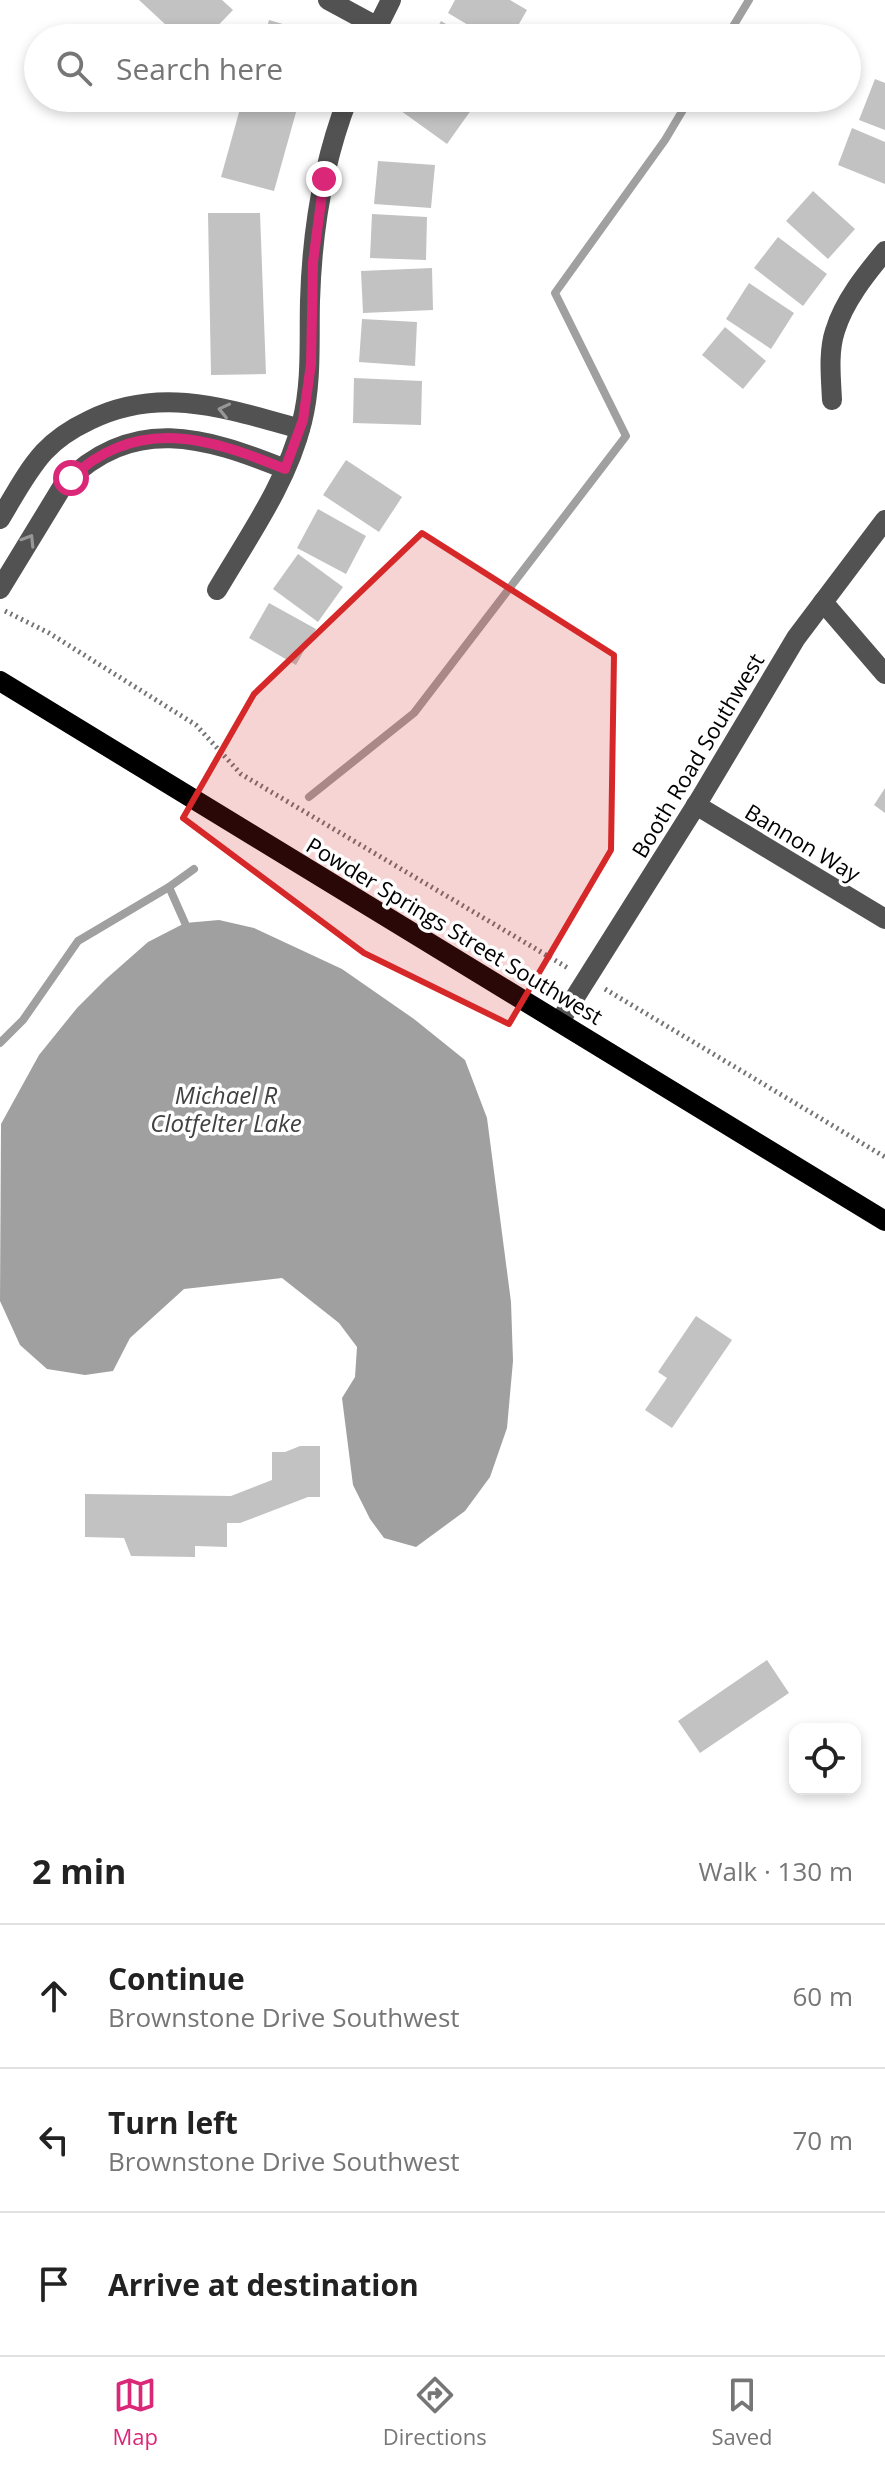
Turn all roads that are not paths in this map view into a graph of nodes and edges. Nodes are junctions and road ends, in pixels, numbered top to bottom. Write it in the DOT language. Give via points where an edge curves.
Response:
graph roads {
  1 [pos="328,0"];
  2 [pos="391,0"];
  3 [pos="363,24"];
  4 [pos="379,24"];
  5 [pos="344,112"];
  6 [pos="885,251"];
  7 [pos="832,400"];
  8 [pos="300,429"];
  9 [pos="285,469"];
  10 [pos="16,492"];
  11 [pos="47,511"];
  12 [pos="0,519"];
  13 [pos="885,520"];
  14 [pos="0,589"];
  15 [pos="217,590"];
  16 [pos="823,602"];
  17 [pos="885,674"];
  18 [pos="0,681"];
  19 [pos="696,805"];
  20 [pos="885,919"];
  21 [pos="560,1021"];
  22 [pos="885,1221"];
  1 -- 3 [label="street"];
  2 -- 4 [label="street"];
  5 -- 8 [label="street" via="317,222 311,364"];
  6 -- 7 [label="street" via="835,329"];
  8 -- 9 [label="street"];
  8 -- 10 [label="street, one-way" via="178,401 124,406 54,443"];
  9 -- 11 [label="street" via="204,441 146,439 94,459 64,484"];
  9 -- 15 [label="street"];
  10 -- 11 [label="street"];
  10 -- 12 [label="street"];
  14 -- 11 [label="street, one-way"];
  13 -- 16 [label="street, Booth Road Southwest"];
  16 -- 17 [label="street"];
  16 -- 19 [label="street, Booth Road Southwest"];
  18 -- 21 [label="main road, Powder Springs Street Southwest"];
  19 -- 20 [label="street, Bannon Way"];
  19 -- 21 [label="street, Booth Road Southwest"];
  21 -- 22 [label="main road, Powder Springs Street Southwest"];
}
